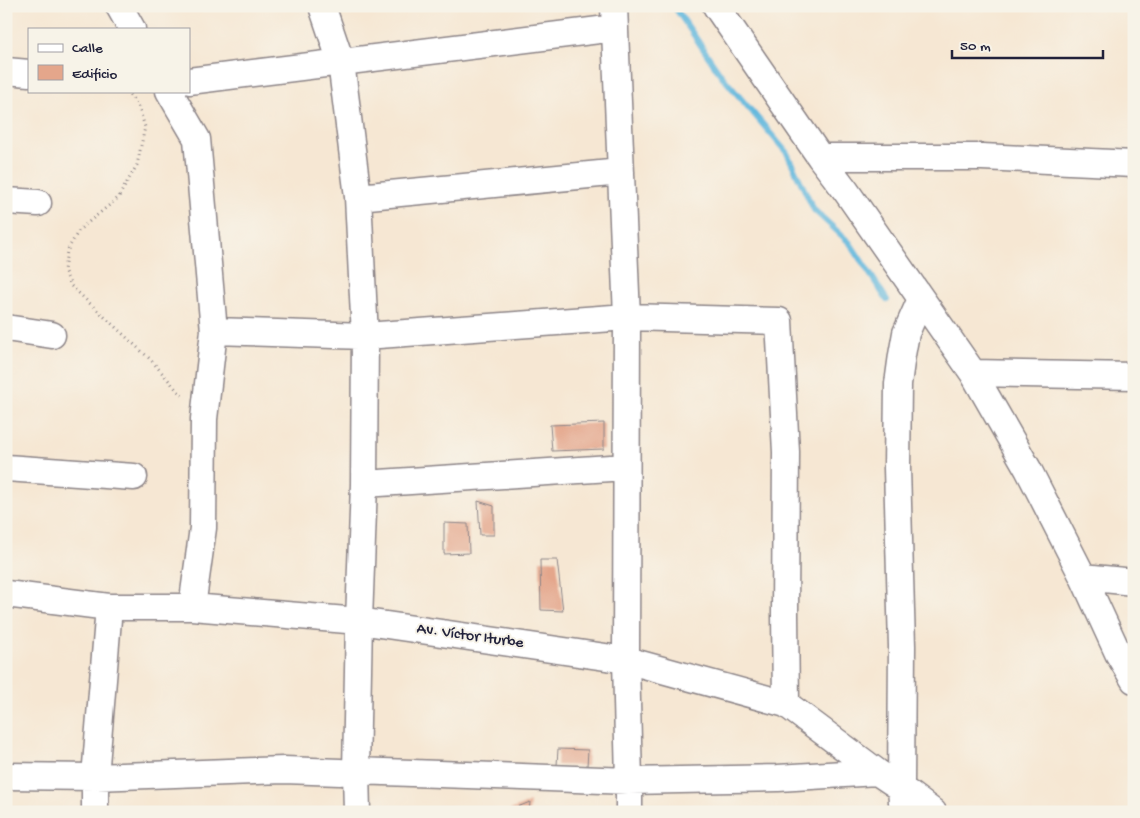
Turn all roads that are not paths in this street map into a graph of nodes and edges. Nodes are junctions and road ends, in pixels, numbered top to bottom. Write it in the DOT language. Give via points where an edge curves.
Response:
graph roads {
  1 [pos="119,6"];
  2 [pos="322,6"];
  3 [pos="716,6"];
  4 [pos="615,17"];
  5 [pos="131,28"];
  6 [pos="341,62"];
  7 [pos="6,71"];
  8 [pos="28,73"];
  9 [pos="190,81"];
  10 [pos="170,92"];
  11 [pos="820,157"];
  12 [pos="1134,164"];
  13 [pos="621,172"];
  14 [pos="358,197"];
  15 [pos="6,201"];
  16 [pos="38,204"];
  17 [pos="921,299"];
  18 [pos="627,317"];
  19 [pos="6,328"];
  20 [pos="214,331"];
  21 [pos="52,334"];
  22 [pos="365,336"];
  23 [pos="973,373"];
  24 [pos="1134,376"];
  25 [pos="626,467"];
  26 [pos="6,468"];
  27 [pos="134,477"];
  28 [pos="364,484"];
  29 [pos="1083,577"];
  30 [pos="1134,582"];
  31 [pos="6,594"];
  32 [pos="192,606"];
  33 [pos="109,607"];
  34 [pos="358,621"];
  35 [pos="626,660"];
  36 [pos="1134,680"];
  37 [pos="786,704"];
  38 [pos="348,771"];
  39 [pos="877,772"];
  40 [pos="6,776"];
  41 [pos="95,777"];
  42 [pos="629,781"];
  43 [pos="902,800"];
  44 [pos="95,812"];
  45 [pos="356,812"];
  46 [pos="629,812"];
  47 [pos="933,812"];
  1 -- 5 [label="street"];
  2 -- 6 [label="street"];
  3 -- 11 [label="street"];
  4 -- 6 [label="street"];
  4 -- 13 [label="street"];
  6 -- 9 [label="street"];
  6 -- 14 [label="street"];
  7 -- 8 [label="street"];
  10 -- 20 [label="street" via="197,139"];
  11 -- 12 [label="street" via="982,157"];
  11 -- 17 [label="street"];
  13 -- 14 [label="street"];
  13 -- 18 [label="street"];
  14 -- 22 [label="street"];
  15 -- 16 [label="street"];
  17 -- 23 [label="street"];
  17 -- 43 [label="street" via="906,333 898,384"];
  18 -- 22 [label="street"];
  18 -- 25 [label="street"];
  18 -- 37 [label="street" via="779,321 786,452"];
  19 -- 21 [label="street"];
  20 -- 22 [label="street"];
  20 -- 32 [label="street" via="204,419 203,528"];
  22 -- 28 [label="street"];
  23 -- 24 [label="street"];
  23 -- 29 [label="street" via="1028,469"];
  25 -- 28 [label="street"];
  25 -- 35 [label="street"];
  26 -- 27 [label="street"];
  28 -- 34 [label="street"];
  29 -- 30 [label="street"];
  29 -- 36 [label="street"];
  31 -- 33 [label="street, Av. Víctor Iturbe"];
  32 -- 33 [label="street, Av. Víctor Iturbe"];
  32 -- 34 [label="street, Av. Víctor Iturbe"];
  33 -- 41 [label="street"];
  34 -- 35 [label="street, Av. Víctor Iturbe"];
  34 -- 38 [label="street"];
  35 -- 37 [label="street, Av. Víctor Iturbe"];
  35 -- 42 [label="street"];
  37 -- 39 [label="street, Av. Víctor Iturbe"];
  38 -- 41 [label="street" via="284,770"];
  38 -- 42 [label="street"];
  38 -- 45 [label="street"];
  39 -- 42 [label="street"];
  39 -- 43 [label="street, Av. Víctor Iturbe"];
  40 -- 41 [label="street"];
  41 -- 44 [label="street"];
  42 -- 46 [label="street"];
  43 -- 47 [label="street, Av. Víctor Iturbe"];
}
